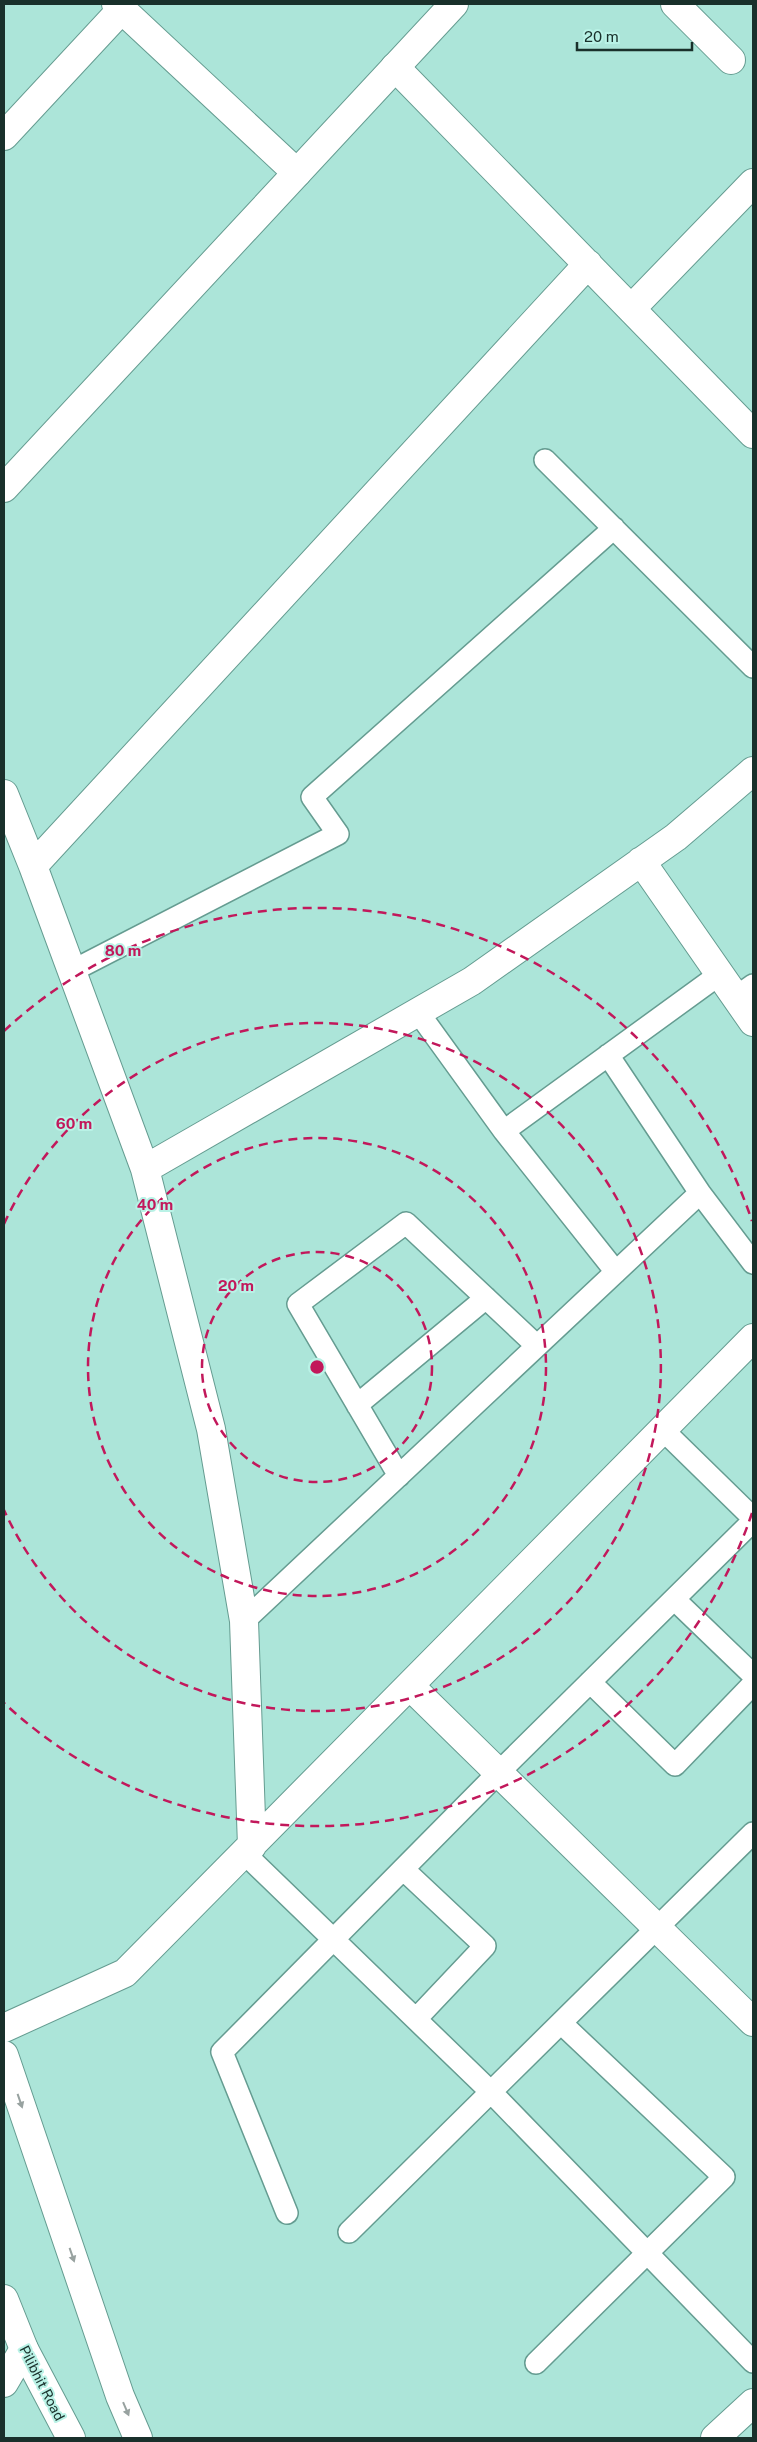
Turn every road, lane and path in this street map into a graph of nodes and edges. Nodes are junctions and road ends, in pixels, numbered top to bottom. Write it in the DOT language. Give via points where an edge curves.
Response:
graph roads {
  1 [pos="454,4"];
  2 [pos="675,4"];
  3 [pos="119,6"];
  4 [pos="732,60"];
  5 [pos="395,67"];
  6 [pos="4,136"];
  7 [pos="296,173"];
  8 [pos="753,183"];
  9 [pos="588,264"];
  10 [pos="631,309"];
  11 [pos="753,434"];
  12 [pos="545,460"];
  13 [pos="4,488"];
  14 [pos="614,528"];
  15 [pos="753,667"];
  16 [pos="753,770"];
  17 [pos="4,794"];
  18 [pos="641,861"];
  19 [pos="33,866"];
  20 [pos="72,971"];
  21 [pos="720,974"];
  22 [pos="745,991"];
  23 [pos="418,1012"];
  24 [pos="753,1022"];
  25 [pos="608,1054"];
  26 [pos="504,1131"];
  27 [pos="146,1169"];
  28 [pos="700,1193"];
  29 [pos="753,1263"];
  30 [pos="616,1272"];
  31 [pos="486,1298"];
  32 [pos="753,1338"];
  33 [pos="537,1346"];
  34 [pos="357,1405"];
  35 [pos="663,1430"];
  36 [pos="399,1476"];
  37 [pos="753,1520"];
  38 [pos="674,1599"];
  39 [pos="244,1621"];
  40 [pos="753,1675"];
  41 [pos="590,1682"];
  42 [pos="753,1684"];
  43 [pos="410,1686"];
  44 [pos="498,1773"];
  45 [pos="753,1833"];
  46 [pos="248,1850"];
  47 [pos="403,1869"];
  48 [pos="657,1928"];
  49 [pos="334,1940"];
  50 [pos="416,2019"];
  51 [pos="753,2022"];
  52 [pos="561,2023"];
  53 [pos="4,2028"];
  54 [pos="4,2055"];
  55 [pos="491,2092"];
  56 [pos="287,2213"];
  57 [pos="349,2232"];
  58 [pos="647,2253"];
  59 [pos="4,2299"];
  60 [pos="24,2349"];
  61 [pos="536,2362"];
  62 [pos="753,2362"];
  63 [pos="4,2383"];
  64 [pos="753,2403"];
  65 [pos="71,2438"];
  66 [pos="138,2438"];
  67 [pos="715,2438"];
  1 -- 5 [label="main road"];
  2 -- 4 [label="main road"];
  3 -- 6 [label="main road"];
  3 -- 7 [label="main road"];
  5 -- 7 [label="main road"];
  5 -- 9 [label="main road"];
  7 -- 13 [label="main road"];
  8 -- 10 [label="main road"];
  9 -- 10 [label="main road"];
  9 -- 19 [label="main road"];
  10 -- 11 [label="main road"];
  12 -- 14 [label="lane"];
  14 -- 15 [label="lane"];
  14 -- 20 [label="lane" via="312,797 338,834"];
  16 -- 18 [label="main road" via="676,837"];
  17 -- 19 [label="main road"];
  18 -- 21 [label="main road"];
  18 -- 23 [label="main road" via="472,981"];
  19 -- 20 [label="main road"];
  20 -- 27 [label="main road"];
  21 -- 22 [label="main road"];
  21 -- 25 [label="lane"];
  22 -- 24 [label="main road"];
  23 -- 26 [label="lane"];
  23 -- 27 [label="main road"];
  25 -- 26 [label="lane"];
  25 -- 28 [label="lane"];
  26 -- 30 [label="lane"];
  27 -- 39 [label="main road" via="211,1429"];
  28 -- 29 [label="lane"];
  28 -- 30 [label="lane"];
  30 -- 33 [label="lane"];
  31 -- 33 [label="lane"];
  31 -- 34 [label="lane"];
  31 -- 34 [label="lane" via="406,1223 298,1304"];
  32 -- 35 [label="main road"];
  33 -- 36 [label="lane"];
  34 -- 36 [label="lane"];
  35 -- 37 [label="lane"];
  35 -- 43 [label="main road"];
  36 -- 39 [label="lane"];
  37 -- 38 [label="lane"];
  38 -- 40 [label="lane"];
  38 -- 41 [label="lane"];
  39 -- 46 [label="main road"];
  41 -- 42 [label="lane" via="675,1765"];
  41 -- 44 [label="lane"];
  43 -- 44 [label="main road"];
  43 -- 46 [label="main road"];
  44 -- 47 [label="lane"];
  44 -- 48 [label="main road"];
  45 -- 48 [label="lane"];
  46 -- 49 [label="lane"];
  46 -- 53 [label="main road" via="125,1974"];
  47 -- 49 [label="lane"];
  47 -- 50 [label="lane" via="485,1946"];
  48 -- 51 [label="main road"];
  48 -- 52 [label="lane"];
  49 -- 50 [label="lane"];
  49 -- 56 [label="lane" via="222,2052"];
  50 -- 55 [label="lane"];
  52 -- 55 [label="lane"];
  52 -- 58 [label="lane" via="724,2177"];
  54 -- 66 [label="main road, one-way" via="120,2396"];
  55 -- 57 [label="lane"];
  55 -- 58 [label="lane"];
  58 -- 61 [label="lane"];
  58 -- 62 [label="lane"];
  59 -- 60 [label="main road, Pilibhit Road"];
  60 -- 63 [label="main road"];
  60 -- 65 [label="main road, Pilibhit Road"];
  64 -- 67 [label="main road"];
}
